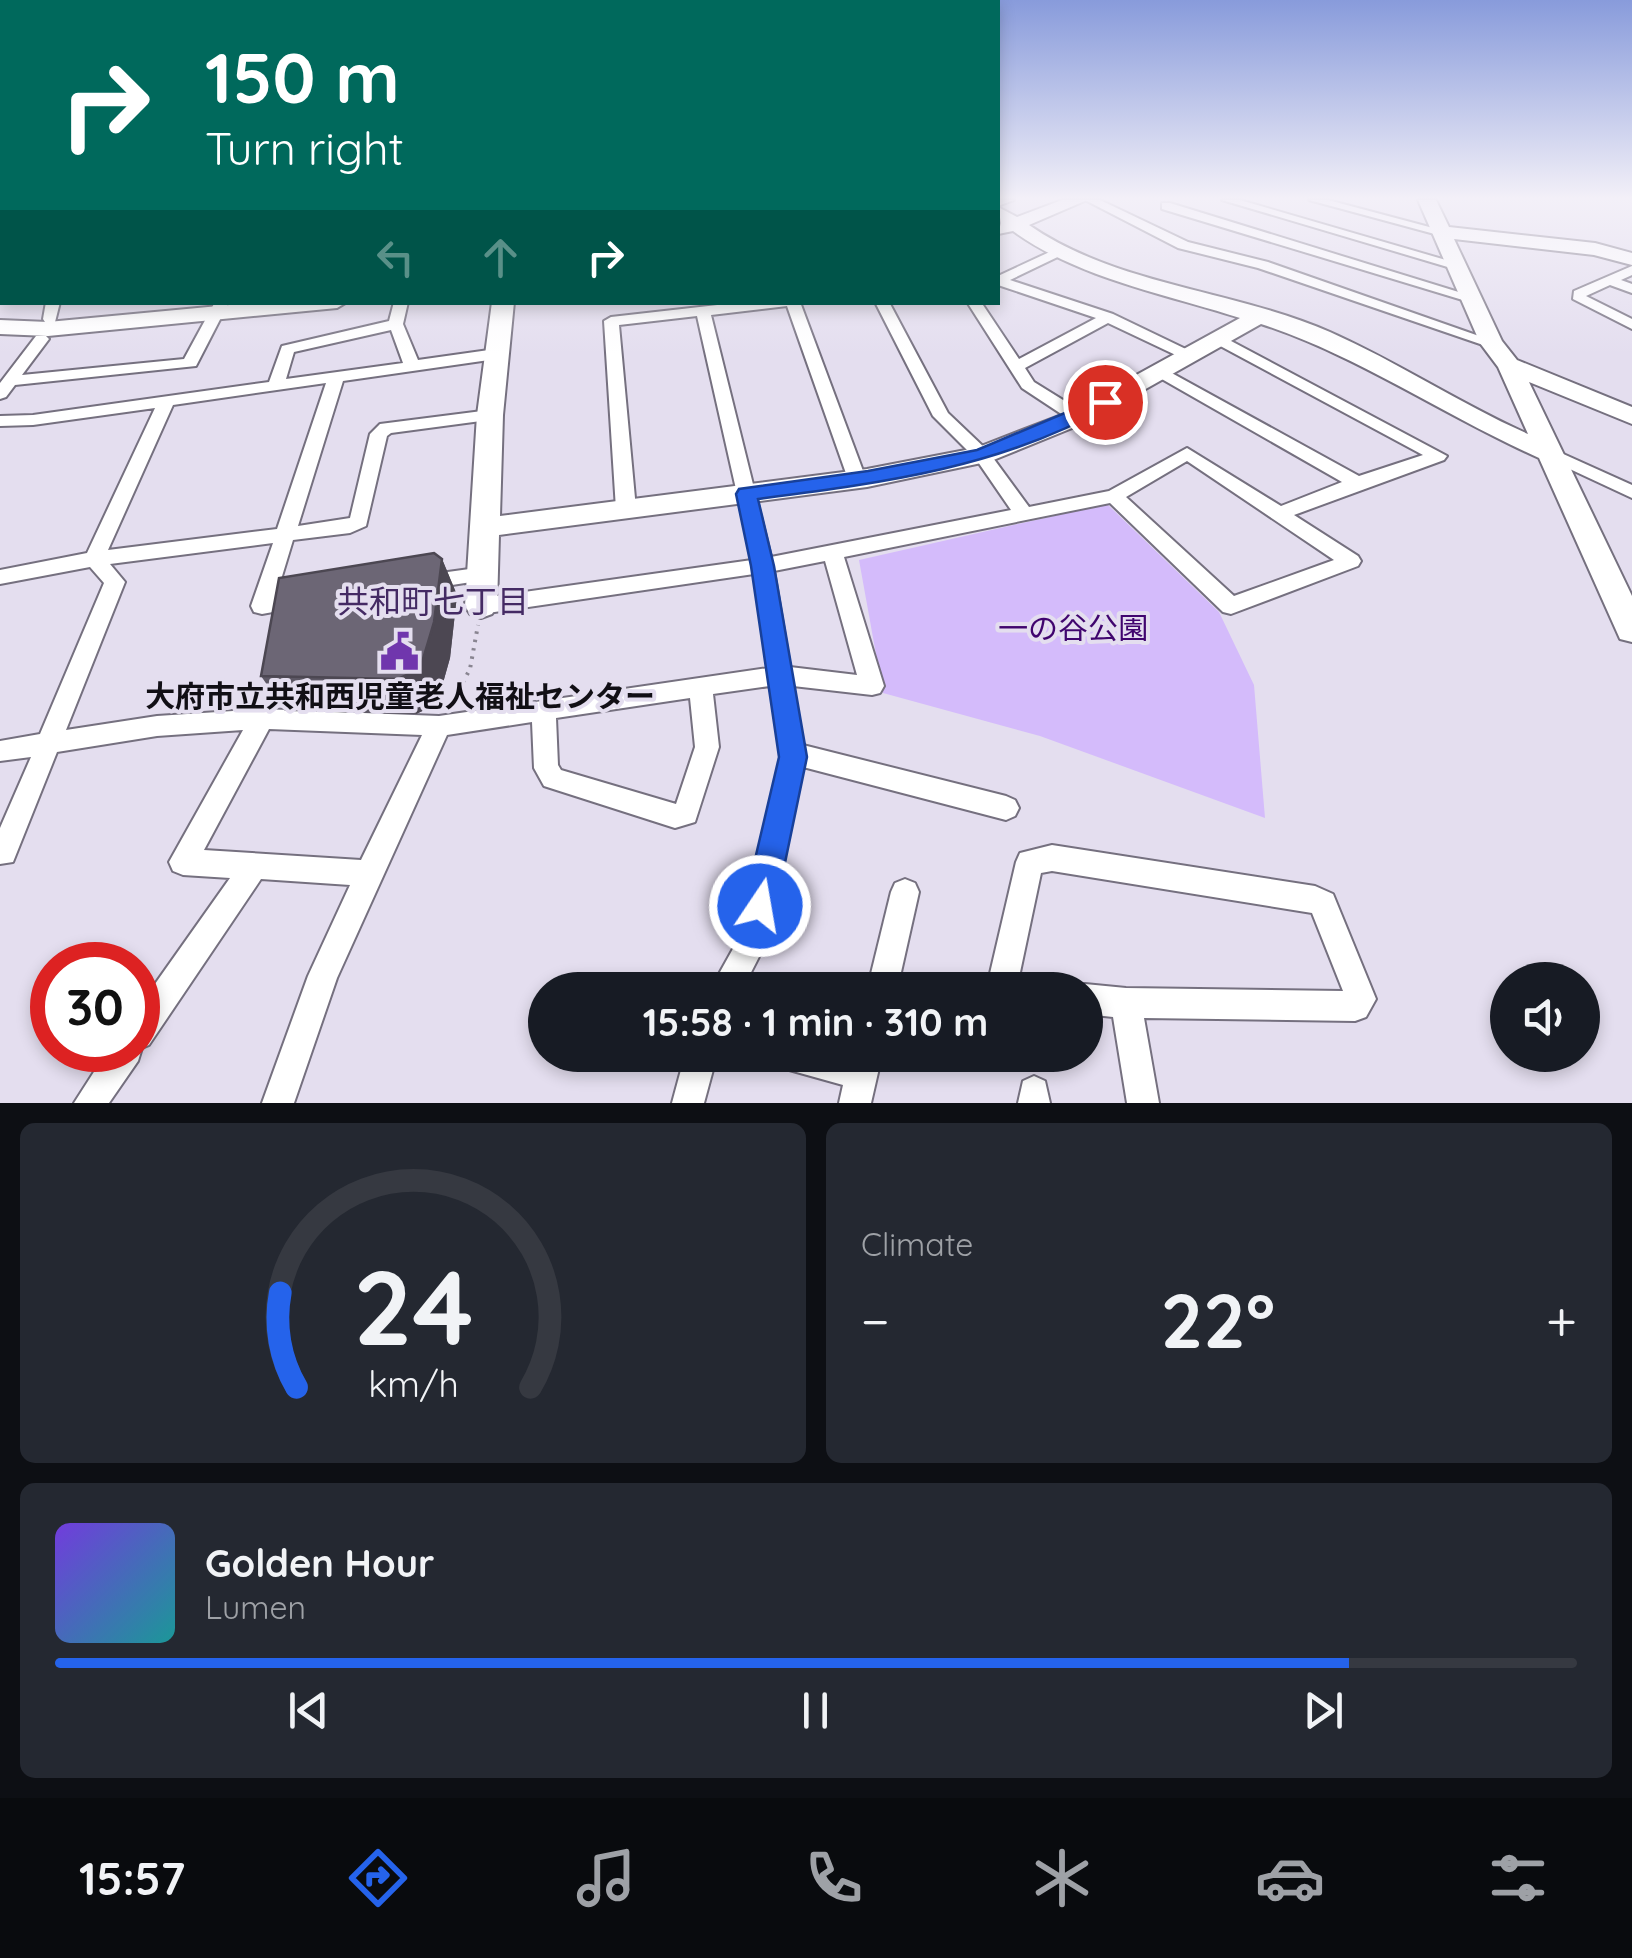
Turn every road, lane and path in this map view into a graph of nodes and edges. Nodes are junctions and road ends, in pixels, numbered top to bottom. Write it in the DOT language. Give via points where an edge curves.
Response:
graph roads {
  1 [pos="1206,251"];
  2 [pos="1325,251"];
  3 [pos="1411,251"];
  4 [pos="1451,251"];
  5 [pos="1607,251"];
  6 [pos="1061,252"];
  7 [pos="1632,259"];
  8 [pos="1456,264"];
  9 [pos="1632,270"];
  10 [pos="1000,280"];
  11 [pos="1609,280"];
  12 [pos="1000,282"];
  13 [pos="1632,289"];
  14 [pos="1471,298"];
  15 [pos="53,305"];
  16 [pos="278,305"];
  17 [pos="399,305"];
  18 [pos="503,305"];
  19 [pos="765,305"];
  20 [pos="792,305"];
  21 [pos="884,305"];
  22 [pos="976,305"];
  23 [pos="219,308"];
  24 [pos="703,312"];
  25 [pos="1261,316"];
  26 [pos="1108,317"];
  27 [pos="50,319"];
  28 [pos="396,324"];
  29 [pos="1632,324"];
  30 [pos="0,327"];
  31 [pos="1216,338"];
  32 [pos="41,339"];
  33 [pos="1491,343"];
  34 [pos="496,354"];
  35 [pos="1187,354"];
  36 [pos="411,363"];
  37 [pos="1509,365"];
  38 [pos="1016,366"];
  39 [pos="1159,370"];
  40 [pos="335,380"];
  41 [pos="276,384"];
  42 [pos="5,388"];
  43 [pos="167,399"];
  44 [pos="490,415"];
  45 [pos="1632,416"];
  46 [pos="1078,417"];
  47 [pos="0,421"];
  48 [pos="1550,454"];
  49 [pos="982,456"];
  50 [pos="856,479"];
  51 [pos="1357,483"];
  52 [pos="1632,492"];
  53 [pos="746,494"];
  54 [pos="1114,496"];
  55 [pos="626,509"];
  56 [pos="1280,513"];
  57 [pos="1024,514"];
  58 [pos="488,527"];
  59 [pos="287,534"];
  60 [pos="832,552"];
  61 [pos="94,559"];
  62 [pos="762,566"];
  63 [pos="484,574"];
  64 [pos="0,577"];
  65 [pos="408,585"];
  66 [pos="317,598"];
  67 [pos="481,606"];
  68 [pos="1629,619"];
  69 [pos="780,675"];
  70 [pos="701,687"];
  71 [pos="544,710"];
  72 [pos="262,719"];
  73 [pos="439,726"];
  74 [pos="48,743"];
  75 [pos="0,751"];
  76 [pos="792,754"];
  77 [pos="1006,808"];
  78 [pos="2,854"];
  79 [pos="254,868"];
  80 [pos="369,872"];
  81 [pos="905,892"];
  82 [pos="735,972"];
  83 [pos="886,972"];
  84 [pos="1005,972"];
  85 [pos="1103,1001"];
  86 [pos="160,1003"];
  87 [pos="1126,1004"];
  88 [pos="112,1072"];
  89 [pos="696,1072"];
  90 [pos="90,1103"];
  91 [pos="278,1103"];
  92 [pos="688,1103"];
  93 [pos="1143,1103"];
  1 -- 33 [label="street"];
  2 -- 14 [label="street"];
  3 -- 8 [label="street"];
  4 -- 8 [label="street"];
  5 -- 7 [label="street"];
  6 -- 10 [label="street"];
  6 -- 25 [label="street"];
  8 -- 14 [label="street"];
  9 -- 11 [label="street"];
  11 -- 13 [label="street"];
  11 -- 29 [label="street" via="1580,299"];
  12 -- 26 [label="street"];
  14 -- 33 [label="street"];
  15 -- 27 [label="street"];
  16 -- 23 [label="street"];
  17 -- 28 [label="street"];
  18 -- 34 [label="street"];
  19 -- 24 [label="street"];
  20 -- 50 [label="street"];
  21 -- 49 [label="street" via="941,416"];
  22 -- 38 [label="street"];
  23 -- 30 [label="street" via="48,329"];
  23 -- 42 [label="street" via="190,363"];
  24 -- 53 [label="street"];
  24 -- 55 [label="street" via="611,321"];
  25 -- 31 [label="street"];
  25 -- 48 [label="street" via="1321,336"];
  26 -- 35 [label="street"];
  26 -- 38 [label="street"];
  28 -- 36 [label="street"];
  28 -- 41 [label="street" via="287,349"];
  31 -- 35 [label="street"];
  31 -- 51 [label="street" via="1438,456"];
  32 -- 42 [label="street"];
  33 -- 37 [label="street"];
  34 -- 36 [label="street"];
  34 -- 44 [label="street"];
  35 -- 39 [label="street"];
  36 -- 40 [label="street"];
  37 -- 45 [label="street"];
  37 -- 48 [label="street"];
  38 -- 46 [label="street" via="1028,385"];
  39 -- 46 [label="street"];
  39 -- 51 [label="street"];
  40 -- 41 [label="street"];
  40 -- 59 [label="street"];
  41 -- 43 [label="street"];
  43 -- 47 [label="street"];
  43 -- 61 [label="street"];
  44 -- 58 [label="street"];
  44 -- 59 [label="street" via="386,428 379,434 359,520"];
  46 -- 49 [label="street"];
  48 -- 52 [label="street"];
  48 -- 68 [label="street"];
  49 -- 50 [label="street"];
  49 -- 57 [label="street"];
  50 -- 53 [label="street"];
  51 -- 56 [label="street"];
  53 -- 55 [label="street"];
  53 -- 62 [label="street"];
  54 -- 56 [label="street" via="1187,453"];
  54 -- 56 [label="street" via="1231,606 1351,560"];
  54 -- 57 [label="street"];
  55 -- 58 [label="street"];
  57 -- 60 [label="street"];
  58 -- 63 [label="street"];
  59 -- 61 [label="street"];
  59 -- 66 [label="street" via="262,606"];
  60 -- 62 [label="street"];
  60 -- 69 [label="street" via="872,686"];
  61 -- 64 [label="street"];
  61 -- 74 [label="street" via="115,582"];
  62 -- 67 [label="street"];
  62 -- 69 [label="street"];
  63 -- 65 [label="street"];
  63 -- 67 [label="street"];
  67 -- 73 [label="path" via="470,669"];
  69 -- 70 [label="street"];
  69 -- 76 [label="street"];
  70 -- 71 [label="street"];
  70 -- 71 [label="street" via="708,747 686,814 674,816 553,778 546,768"];
  71 -- 73 [label="street"];
  72 -- 73 [label="street"];
  72 -- 74 [label="street"];
  72 -- 79 [label="street" via="184,862"];
  73 -- 80 [label="street"];
  74 -- 75 [label="street"];
  74 -- 78 [label="street"];
  76 -- 77 [label="street"];
  76 -- 82 [label="street" via="752,943"];
  79 -- 80 [label="street"];
  79 -- 86 [label="street"];
  80 -- 91 [label="street"];
  81 -- 83 [label="street"];
  84 -- 87 [label="street" via="1030,862 1052,858 1315,900 1323,904 1361,999 1354,1006"];
  85 -- 87 [label="street"];
  87 -- 93 [label="street"];
  88 -- 90 [label="street"];
  89 -- 92 [label="street"];
}
